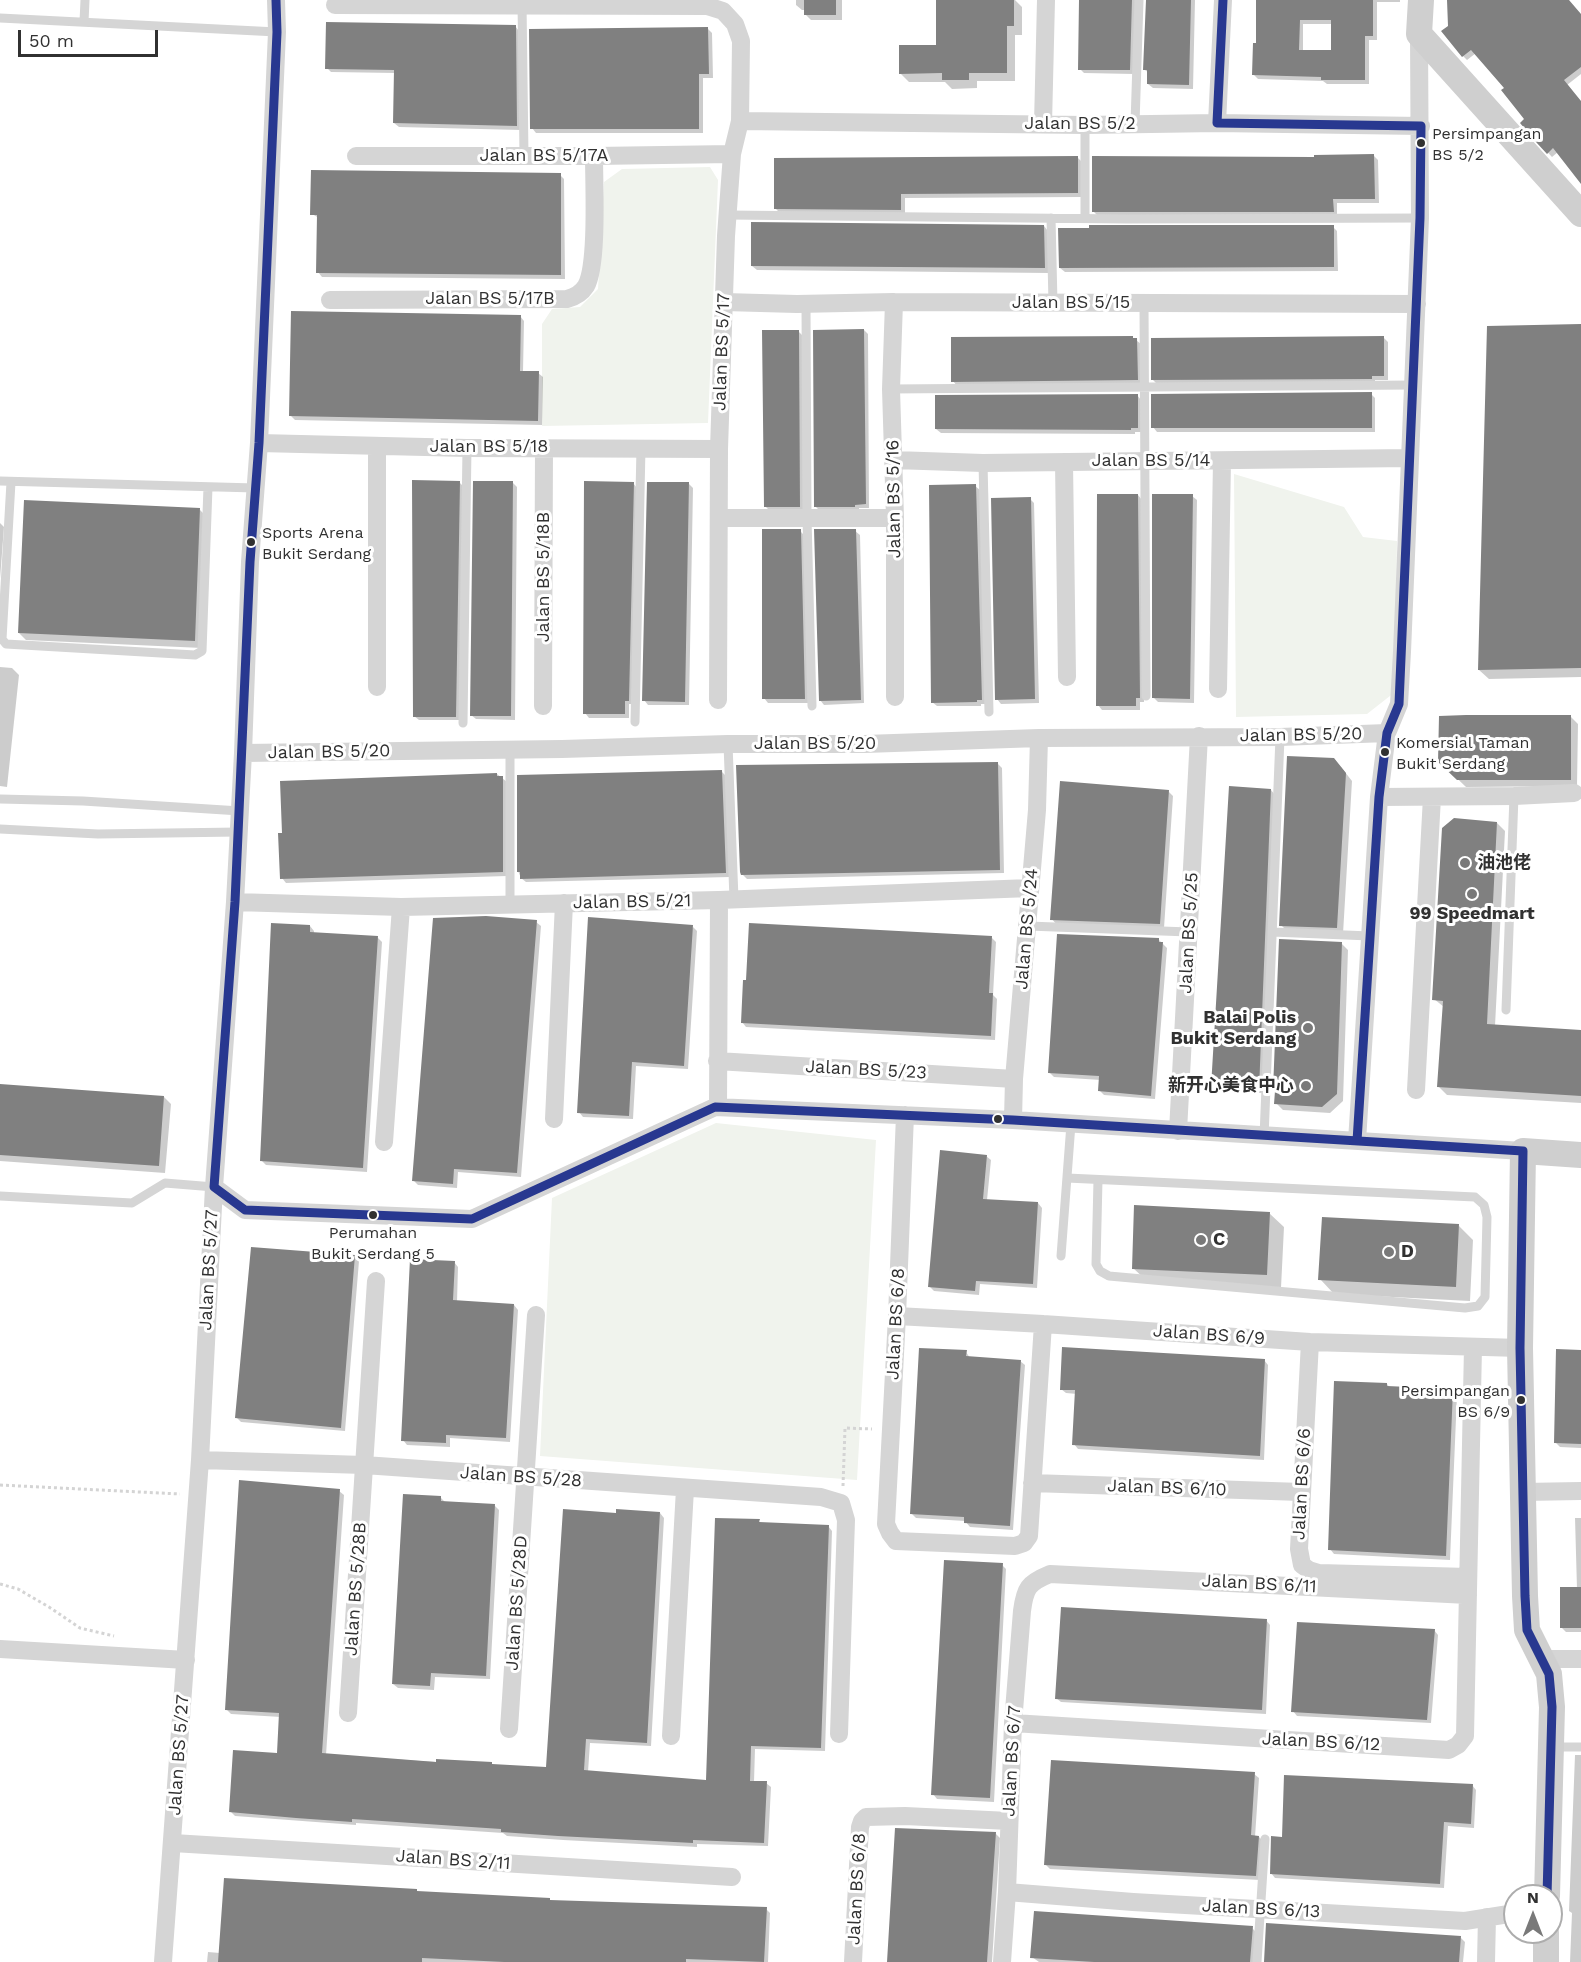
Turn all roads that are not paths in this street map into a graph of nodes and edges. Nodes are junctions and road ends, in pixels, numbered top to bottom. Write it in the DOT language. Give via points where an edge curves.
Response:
graph roads {
  1 [pos="85,0"];
  2 [pos="276,0"];
  3 [pos="1046,0"];
  4 [pos="1139,0"];
  5 [pos="1223,0"];
  6 [pos="1421,0"];
  7 [pos="522,3"];
  8 [pos="335,5"];
  9 [pos="0,18"];
  10 [pos="84,22"];
  11 [pos="277,32"];
  12 [pos="1419,34"];
  13 [pos="740,121"];
  14 [pos="1217,123"];
  15 [pos="1043,124"];
  16 [pos="1135,124"];
  17 [pos="1085,125"];
  18 [pos="1421,126"];
  19 [pos="732,154"];
  20 [pos="356,156"];
  21 [pos="524,156"];
  22 [pos="594,156"];
  23 [pos="1578,206"];
  24 [pos="727,215"];
  25 [pos="1051,218"];
  26 [pos="1084,218"];
  27 [pos="1420,218"];
  28 [pos="330,300"];
  29 [pos="724,302"];
  30 [pos="894,302"];
  31 [pos="1053,303"];
  32 [pos="1144,303"];
  33 [pos="806,304"];
  34 [pos="1417,304"];
  35 [pos="1412,385"];
  36 [pos="1145,387"];
  37 [pos="891,389"];
  38 [pos="260,442"];
  39 [pos="377,446"];
  40 [pos="466,448"];
  41 [pos="544,448"];
  42 [pos="641,448"];
  43 [pos="719,449"];
  44 [pos="1409,458"];
  45 [pos="894,460"];
  46 [pos="1145,461"];
  47 [pos="1222,461"];
  48 [pos="1064,462"];
  49 [pos="983,463"];
  50 [pos="0,481"];
  51 [pos="11,482"];
  52 [pos="208,487"];
  53 [pos="255,488"];
  54 [pos="719,518"];
  55 [pos="807,518"];
  56 [pos="895,518"];
  57 [pos="1066,677"];
  58 [pos="377,687"];
  59 [pos="1218,689"];
  60 [pos="1146,696"];
  61 [pos="895,697"];
  62 [pos="718,700"];
  63 [pos="543,706"];
  64 [pos="812,706"];
  65 [pos="989,712"];
  66 [pos="635,722"];
  67 [pos="463,723"];
  68 [pos="1387,733"];
  69 [pos="1198,736"];
  70 [pos="1280,737"];
  71 [pos="1039,738"];
  72 [pos="728,744"];
  73 [pos="510,749"];
  74 [pos="243,753"];
  75 [pos="1574,793"];
  76 [pos="1432,796"];
  77 [pos="1514,796"];
  78 [pos="1379,797"];
  79 [pos="0,799"];
  80 [pos="240,811"];
  81 [pos="0,829"];
  82 [pos="238,832"];
  83 [pos="1030,888"];
  84 [pos="726,900"];
  85 [pos="235,902"];
  86 [pos="564,903"];
  87 [pos="510,904"];
  88 [pos="401,907"];
  89 [pos="1028,926"];
  90 [pos="1190,932"];
  91 [pos="1272,932"];
  92 [pos="1370,936"];
  93 [pos="1506,1010"];
  94 [pos="717,1061"];
  95 [pos="1014,1079"];
  96 [pos="1416,1090"];
  97 [pos="718,1107"];
  98 [pos="905,1114"];
  99 [pos="554,1119"];
  100 [pos="1013,1120"];
  101 [pos="1071,1124"];
  102 [pos="1178,1131"];
  103 [pos="1264,1137"];
  104 [pos="1357,1141"];
  105 [pos="384,1142"];
  106 [pos="1523,1151"];
  107 [pos="1581,1155"];
  108 [pos="1067,1178"];
  109 [pos="1098,1180"];
  110 [pos="214,1187"];
  111 [pos="0,1196"];
  112 [pos="1061,1256"];
  113 [pos="376,1281"];
  114 [pos="536,1315"];
  115 [pos="897,1316"];
  116 [pos="1043,1324"];
  117 [pos="1310,1342"];
  118 [pos="1473,1347"];
  119 [pos="1520,1348"];
  120 [pos="200,1460"];
  121 [pos="364,1466"];
  122 [pos="525,1476"];
  123 [pos="1032,1484"];
  124 [pos="685,1489"];
  125 [pos="1581,1491"];
  126 [pos="1301,1492"];
  127 [pos="1523,1492"];
  128 [pos="1050,1575"];
  129 [pos="1468,1586"];
  130 [pos="0,1649"];
  131 [pos="1542,1659"];
  132 [pos="1581,1659"];
  133 [pos="186,1660"];
  134 [pos="348,1713"];
  135 [pos="1013,1723"];
  136 [pos="510,1729"];
  137 [pos="839,1734"];
  138 [pos="671,1736"];
  139 [pos="1552,1747"];
  140 [pos="1581,1747"];
  141 [pos="1009,1821"];
  142 [pos="1265,1839"];
  143 [pos="173,1843"];
  144 [pos="732,1877"];
  145 [pos="1547,1884"];
  146 [pos="1007,1892"];
  147 [pos="1260,1909"];
  148 [pos="1503,1915"];
  149 [pos="1487,1917"];
  150 [pos="1546,1944"];
  151 [pos="163,1962"];
  152 [pos="853,1962"];
  153 [pos="1002,1962"];
  154 [pos="1257,1962"];
  155 [pos="1486,1962"];
  156 [pos="1546,1962"];
  1 -- 10 [label="lane"];
  2 -- 11 [label="street"];
  3 -- 15 [label="street"];
  4 -- 16 [label="lane"];
  5 -- 14 [label="street"];
  6 -- 12 [label="street"];
  7 -- 8 [label="street"];
  7 -- 13 [label="street, Jalan BS 5/17" via="707,6 723,11 735,24 741,41"];
  7 -- 21 [label="lane"];
  9 -- 10 [label="lane"];
  10 -- 11 [label="lane"];
  11 -- 38 [label="street"];
  12 -- 18 [label="street"];
  12 -- 23 [label="street"];
  13 -- 15 [label="street, Jalan BS 5/2"];
  13 -- 19 [label="street, Jalan BS 5/17"];
  14 -- 16 [label="street, Jalan BS 5/2"];
  14 -- 18 [label="street, Jalan BS 5/2"];
  15 -- 17 [label="street, Jalan BS 5/2"];
  16 -- 17 [label="street, Jalan BS 5/2"];
  17 -- 26 [label="lane"];
  18 -- 27 [label="street"];
  19 -- 22 [label="street, Jalan BS 5/17A"];
  19 -- 24 [label="street, Jalan BS 5/17"];
  20 -- 21 [label="street, Jalan BS 5/17A"];
  21 -- 22 [label="street, Jalan BS 5/17A"];
  22 -- 28 [label="street, Jalan BS 5/17B" via="591,265 585,287 575,297"];
  24 -- 25 [label="lane"];
  24 -- 29 [label="street, Jalan BS 5/17"];
  25 -- 26 [label="lane"];
  25 -- 31 [label="lane"];
  26 -- 27 [label="lane"];
  27 -- 34 [label="street"];
  29 -- 33 [label="street, Jalan BS 5/15"];
  29 -- 43 [label="street, Jalan BS 5/17"];
  30 -- 31 [label="street, Jalan BS 5/15"];
  30 -- 33 [label="street, Jalan BS 5/15"];
  30 -- 37 [label="street, Jalan BS 5/16"];
  31 -- 32 [label="street, Jalan BS 5/15"];
  32 -- 34 [label="street, Jalan BS 5/15"];
  32 -- 36 [label="lane"];
  33 -- 55 [label="lane"];
  34 -- 35 [label="street"];
  35 -- 36 [label="lane"];
  35 -- 44 [label="street"];
  36 -- 37 [label="lane"];
  36 -- 46 [label="lane"];
  37 -- 45 [label="street, Jalan BS 5/16"];
  38 -- 39 [label="street, Jalan BS 5/18"];
  38 -- 53 [label="street"];
  39 -- 40 [label="street, Jalan BS 5/18"];
  39 -- 58 [label="street"];
  40 -- 41 [label="street, Jalan BS 5/18"];
  40 -- 67 [label="lane"];
  41 -- 42 [label="street, Jalan BS 5/18"];
  41 -- 63 [label="street, Jalan BS 5/18B"];
  42 -- 43 [label="street, Jalan BS 5/18"];
  42 -- 66 [label="lane"];
  43 -- 54 [label="street, Jalan BS 5/17"];
  44 -- 47 [label="street, Jalan BS 5/14"];
  44 -- 68 [label="street" via="1399,704"];
  45 -- 49 [label="street, Jalan BS 5/14"];
  45 -- 56 [label="street, Jalan BS 5/16"];
  46 -- 47 [label="street, Jalan BS 5/14"];
  46 -- 48 [label="street, Jalan BS 5/14"];
  46 -- 60 [label="lane"];
  47 -- 59 [label="street"];
  48 -- 49 [label="street, Jalan BS 5/14"];
  48 -- 57 [label="street"];
  49 -- 65 [label="lane"];
  50 -- 51 [label="lane"];
  51 -- 52 [label="lane"];
  51 -- 52 [label="lane" via="2,639 6,644 195,655 202,651"];
  52 -- 53 [label="lane"];
  53 -- 74 [label="street"];
  54 -- 55 [label="street"];
  54 -- 62 [label="street, Jalan BS 5/17"];
  55 -- 56 [label="street"];
  55 -- 64 [label="lane"];
  56 -- 61 [label="street, Jalan BS 5/16"];
  68 -- 70 [label="street, Jalan BS 5/20"];
  68 -- 78 [label="street"];
  69 -- 70 [label="street, Jalan BS 5/20"];
  69 -- 71 [label="street, Jalan BS 5/20"];
  69 -- 90 [label="street, Jalan BS 5/25"];
  70 -- 91 [label="lane"];
  71 -- 72 [label="street, Jalan BS 5/20"];
  71 -- 83 [label="street, Jalan BS 5/24"];
  72 -- 73 [label="street, Jalan BS 5/20"];
  72 -- 84 [label="lane"];
  73 -- 74 [label="street, Jalan BS 5/20"];
  73 -- 87 [label="lane"];
  74 -- 80 [label="street"];
  75 -- 77 [label="street"];
  76 -- 77 [label="street"];
  76 -- 78 [label="street"];
  76 -- 96 [label="street"];
  77 -- 93 [label="lane"];
  78 -- 92 [label="street"];
  79 -- 80 [label="lane"];
  80 -- 82 [label="street"];
  81 -- 82 [label="lane" via="99,834"];
  82 -- 85 [label="street"];
  83 -- 84 [label="street, Jalan BS 5/21"];
  83 -- 89 [label="street, Jalan BS 5/24"];
  84 -- 86 [label="street, Jalan BS 5/21"];
  84 -- 94 [label="street"];
  85 -- 88 [label="street, Jalan BS 5/21"];
  85 -- 110 [label="street"];
  86 -- 87 [label="street, Jalan BS 5/21"];
  86 -- 99 [label="street"];
  87 -- 88 [label="street, Jalan BS 5/21"];
  88 -- 105 [label="street"];
  89 -- 90 [label="lane"];
  89 -- 95 [label="street, Jalan BS 5/24"];
  90 -- 102 [label="street, Jalan BS 5/25"];
  91 -- 92 [label="lane"];
  91 -- 103 [label="lane"];
  92 -- 104 [label="street"];
  94 -- 95 [label="street, Jalan BS 5/23"];
  94 -- 97 [label="street"];
  95 -- 100 [label="street, Jalan BS 5/24"];
  97 -- 98 [label="street, Jalan BS 5/27"];
  97 -- 110 [label="street, Jalan BS 5/27" via="472,1219 244,1210"];
  98 -- 100 [label="street, Jalan BS 5/27"];
  98 -- 115 [label="street, Jalan BS 6/8"];
  100 -- 101 [label="street, Jalan BS 5/27"];
  101 -- 102 [label="street, Jalan BS 5/27"];
  101 -- 108 [label="lane"];
  102 -- 103 [label="street, Jalan BS 5/27"];
  103 -- 104 [label="street, Jalan BS 5/27"];
  104 -- 106 [label="street, Jalan BS 5/27"];
  106 -- 107 [label="street, Jalan BS 5/27"];
  106 -- 119 [label="street"];
  108 -- 109 [label="lane"];
  108 -- 112 [label="lane"];
  109 -- 109 [label="lane" via="1475,1197 1484,1205 1486,1217 1485,1297 1478,1306 1465,1308 1108,1276 1096,1264"];
  110 -- 111 [label="lane" via="165,1183 132,1203"];
  110 -- 120 [label="street, Jalan BS 5/27"];
  113 -- 121 [label="street, Jalan BS 5/28B"];
  114 -- 122 [label="street, Jalan BS 5/28D"];
  115 -- 116 [label="street, Jalan BS 6/9"];
  115 -- 123 [label="street, Jalan BS 6/8" via="886,1524 896,1541 1015,1546 1024,1543 1029,1536"];
  116 -- 117 [label="street, Jalan BS 6/9"];
  116 -- 123 [label="street"];
  117 -- 118 [label="street, Jalan BS 6/9"];
  117 -- 126 [label="street, Jalan BS 6/6"];
  118 -- 119 [label="street, Jalan BS 6/9"];
  118 -- 129 [label="street, Jalan BS 6/12"];
  119 -- 127 [label="street"];
  120 -- 121 [label="street, Jalan BS 5/28"];
  120 -- 133 [label="street, Jalan BS 5/27"];
  121 -- 122 [label="street, Jalan BS 5/28"];
  121 -- 134 [label="street, Jalan BS 5/28B"];
  122 -- 124 [label="street, Jalan BS 5/28"];
  122 -- 136 [label="street, Jalan BS 5/28D"];
  123 -- 126 [label="street, Jalan BS 6/10"];
  124 -- 137 [label="street, Jalan BS 5/28" via="821,1497 841,1503 846,1520"];
  124 -- 138 [label="street"];
  125 -- 127 [label="street"];
  126 -- 129 [label="street, Jalan BS 6/6" via="1299,1558 1309,1570"];
  127 -- 131 [label="street" via="1527,1630"];
  128 -- 129 [label="street, Jalan BS 6/11"];
  128 -- 135 [label="street, Jalan BS 6/7" via="1034,1581 1024,1593"];
  129 -- 135 [label="street, Jalan BS 6/12" via="1465,1736 1449,1750"];
  130 -- 133 [label="street"];
  131 -- 132 [label="street"];
  131 -- 139 [label="street" via="1549,1674"];
  133 -- 143 [label="street, Jalan BS 5/27"];
  135 -- 141 [label="street, Jalan BS 6/7"];
  139 -- 140 [label="lane"];
  139 -- 145 [label="street"];
  141 -- 146 [label="street, Jalan BS 6/7"];
  141 -- 152 [label="street, Jalan BS 6/8" via="866,1817 860,1827"];
  142 -- 147 [label="lane"];
  143 -- 144 [label="street, Jalan BS 2/11"];
  143 -- 151 [label="street, Jalan BS 5/27"];
  146 -- 147 [label="street, Jalan BS 6/13"];
  146 -- 153 [label="street, Jalan BS 6/7"];
  147 -- 149 [label="street, Jalan BS 6/13" via="1465,1921"];
  147 -- 154 [label="lane"];
  148 -- 149 [label="street, Jalan BS 6/13"];
  149 -- 155 [label="street"];
  150 -- 156 [label="street"];
}
